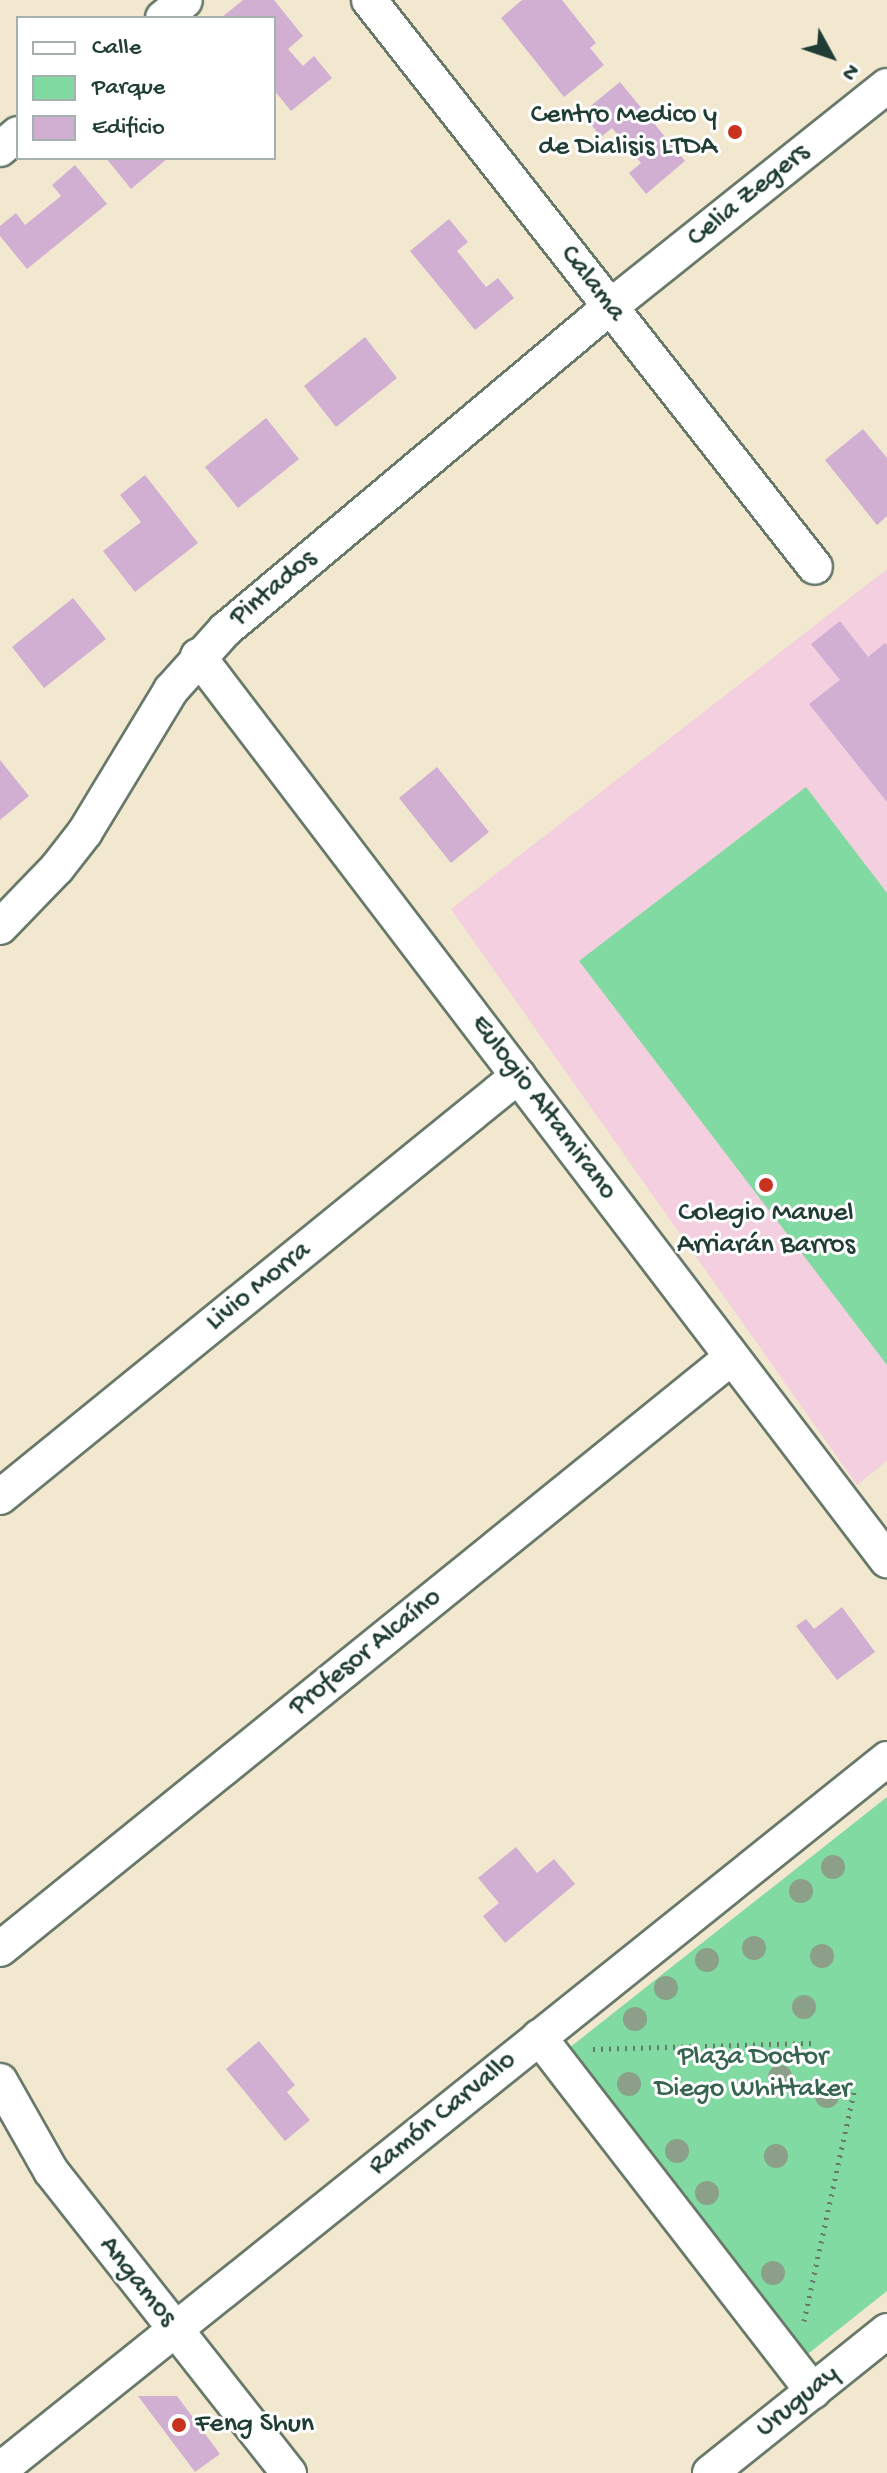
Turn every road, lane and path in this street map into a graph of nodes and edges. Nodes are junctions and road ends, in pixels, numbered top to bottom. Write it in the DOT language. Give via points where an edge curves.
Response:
graph roads {
  1 [pos="185,0"];
  2 [pos="369,0"];
  3 [pos="165,16"];
  4 [pos="887,86"];
  5 [pos="16,136"];
  6 [pos="0,149"];
  7 [pos="610,307"];
  8 [pos="815,567"];
  9 [pos="198,656"];
  10 [pos="0,927"];
  11 [pos="518,1076"];
  12 [pos="732,1357"];
  13 [pos="0,1497"];
  14 [pos="887,1560"];
  15 [pos="887,1759"];
  16 [pos="0,1949"];
  17 [pos="812,2043"];
  18 [pos="545,2044"];
  19 [pos="0,2081"];
  20 [pos="855,2088"];
  21 [pos="175,2329"];
  22 [pos="887,2331"];
  23 [pos="803,2378"];
  24 [pos="0,2470"];
  25 [pos="289,2473"];
  26 [pos="710,2473"];
  1 -- 3 [label="street"];
  2 -- 7 [label="street, Calama"];
  4 -- 7 [label="street, Celia Zegers"];
  5 -- 6 [label="street"];
  7 -- 8 [label="street, Calama"];
  7 -- 9 [label="street, Pintados"];
  9 -- 10 [label="street, Pintados" via="148,726 85,832"];
  9 -- 11 [label="street, Eulogio Altamirano"];
  11 -- 12 [label="street, Eulogio Altamirano"];
  11 -- 13 [label="street, Livio Morra"];
  12 -- 14 [label="street, Eulogio Altamirano"];
  12 -- 16 [label="street, Profesor Alcaíno"];
  15 -- 18 [label="street, Ramón Carvallo"];
  17 -- 18 [label="path"];
  18 -- 21 [label="street, Ramón Carvallo"];
  18 -- 23 [label="street"];
  19 -- 21 [label="street, Angamos" via="51,2171"];
  20 -- 23 [label="path"];
  21 -- 24 [label="street, Ramón Carvallo"];
  21 -- 25 [label="street, Angamos"];
  22 -- 23 [label="street, Uruguay"];
  23 -- 26 [label="street, Uruguay"];
}
